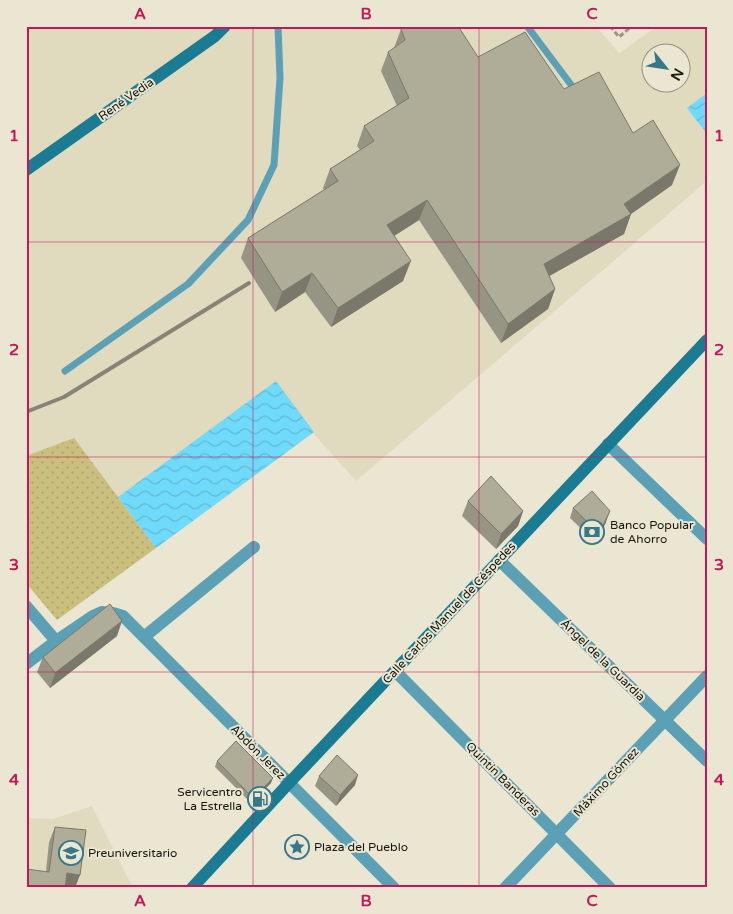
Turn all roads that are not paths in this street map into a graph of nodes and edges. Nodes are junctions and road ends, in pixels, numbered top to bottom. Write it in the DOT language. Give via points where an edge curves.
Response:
graph roads {
  1 [pos="225,26"];
  2 [pos="278,26"];
  3 [pos="527,26"];
  4 [pos="213,31"];
  5 [pos="572,86"];
  6 [pos="26,170"];
  7 [pos="707,340"];
  8 [pos="65,371"];
  9 [pos="608,444"];
  10 [pos="707,539"];
  11 [pos="254,547"];
  12 [pos="499,560"];
  13 [pos="26,606"];
  14 [pos="144,637"];
  15 [pos="56,640"];
  16 [pos="26,664"];
  17 [pos="395,671"];
  18 [pos="707,676"];
  19 [pos="665,720"];
  20 [pos="707,762"];
  21 [pos="288,783"];
  22 [pos="557,833"];
  23 [pos="192,888"];
  24 [pos="394,888"];
  25 [pos="505,888"];
  26 [pos="610,888"];
  1 -- 4 [label="main road, René Vedia"];
  2 -- 8 [label="lane" via="280,78 274,165 248,220 188,284"];
  3 -- 5 [label="lane"];
  4 -- 6 [label="main road, René Vedia"];
  7 -- 9 [label="main road, Calle Carlos Manuel de Céspedes"];
  9 -- 10 [label="street"];
  9 -- 12 [label="main road, Calle Carlos Manuel de Céspedes"];
  11 -- 14 [label="street"];
  12 -- 17 [label="main road, Calle Carlos Manuel de Céspedes"];
  12 -- 19 [label="street, Ángel de la Guardia"];
  13 -- 15 [label="street"];
  14 -- 15 [label="street, Abdón Jerez" via="122,616 102,612"];
  14 -- 21 [label="street, Abdón Jerez"];
  15 -- 16 [label="street"];
  17 -- 21 [label="main road, Calle Carlos Manuel de Céspedes"];
  17 -- 22 [label="street, Quintín Banderas"];
  18 -- 19 [label="street, Máximo Gómez"];
  19 -- 20 [label="street, Ángel de la Guardia"];
  19 -- 22 [label="street, Máximo Gómez"];
  21 -- 23 [label="main road, Calle Carlos Manuel de Céspedes"];
  21 -- 24 [label="street, Abdón Jerez"];
  22 -- 25 [label="street, Máximo Gómez"];
  22 -- 26 [label="street, Quintín Banderas"];
}
